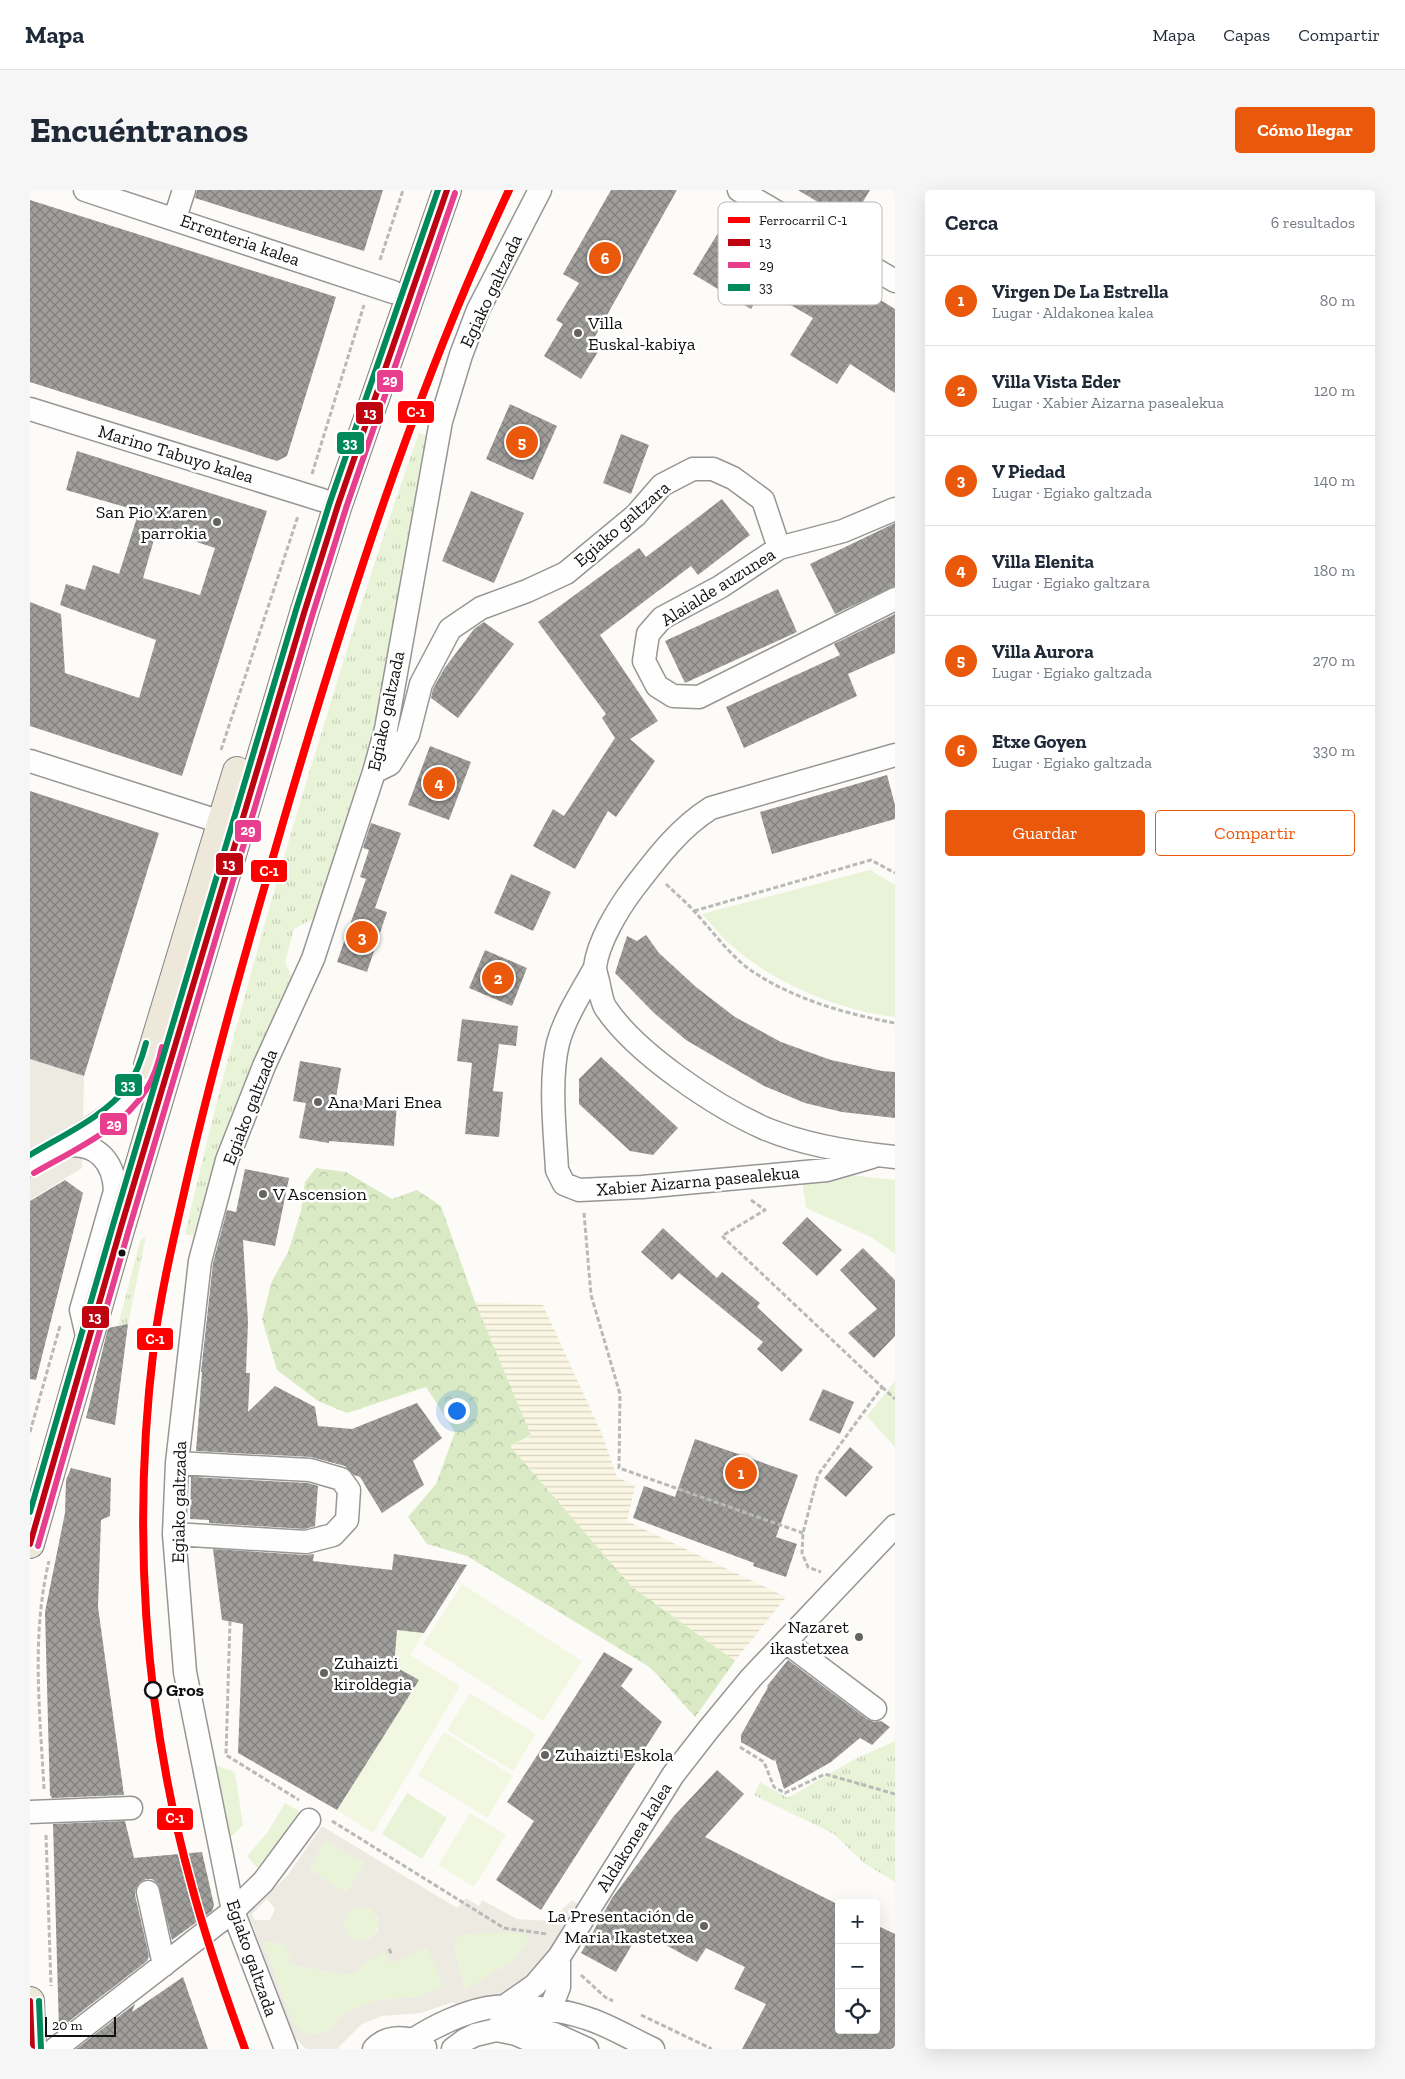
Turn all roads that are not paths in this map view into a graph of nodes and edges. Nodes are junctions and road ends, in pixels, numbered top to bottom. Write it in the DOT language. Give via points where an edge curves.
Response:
graph roads {
  1 [pos="85,190"];
  2 [pos="184,190"];
  3 [pos="428,190"];
  4 [pos="447,190"];
  5 [pos="540,190"];
  6 [pos="740,190"];
  7 [pos="760,202"];
  8 [pos="175,218"];
  9 [pos="882,274"];
  10 [pos="895,282"];
  11 [pos="393,292"];
  12 [pos="30,409"];
  13 [pos="311,495"];
  14 [pos="895,509"];
  15 [pos="779,548"];
  16 [pos="895,599"];
  17 [pos="895,755"];
  18 [pos="30,760"];
  19 [pos="374,772"];
  20 [pos="221,822"];
  21 [pos="595,968"];
  22 [pos="148,1065"];
  23 [pos="64,1146"];
  24 [pos="886,1156"];
  25 [pos="33,1160"];
  26 [pos="88,1340"];
  27 [pos="177,1464"];
  28 [pos="34,1507"];
  29 [pos="895,1526"];
  30 [pos="174,1534"];
  31 [pos="40,1549"];
  32 [pos="786,1642"];
  33 [pos="875,1708"];
  34 [pos="131,1808"];
  35 [pos="37,1811"];
  36 [pos="312,1813"];
  37 [pos="148,1892"];
  38 [pos="233,1911"];
  39 [pos="564,1949"];
  40 [pos="164,1964"];
  41 [pos="41,1995"];
  42 [pos="505,2006"];
  43 [pos="550,2010"];
  44 [pos="497,2030"];
  45 [pos="552,2041"];
  46 [pos="420,2044"];
  47 [pos="646,2046"];
  48 [pos="32,2049"];
  49 [pos="55,2049"];
  50 [pos="286,2049"];
  51 [pos="374,2049"];
  52 [pos="453,2049"];
  53 [pos="587,2049"];
  1 -- 8 [label="street, Errenteria kalea"];
  2 -- 8 [label="street"];
  3 -- 11 [label="main road"];
  4 -- 26 [label="main road" via="304,613"];
  5 -- 19 [label="street, Egiako galtzada" via="478,310 441,421 386,728"];
  6 -- 7 [label="street"];
  8 -- 11 [label="street, Errenteria kalea"];
  9 -- 10 [label="street"];
  11 -- 13 [label="main road"];
  12 -- 13 [label="street, Marino Tabuyo kalea"];
  13 -- 20 [label="main road"];
  14 -- 15 [label="street, Alaialde auzunea" via="843,531"];
  15 -- 16 [label="street, Alaialde auzunea" via="720,587 662,618 648,634 644,661 657,686 674,696 699,697"];
  15 -- 19 [label="street, Egiako galtzara" via="763,500 734,478 713,469 693,470 662,485 636,515 566,572 481,608 450,630 420,684 408,735 390,764"];
  17 -- 21 [label="street, Xabier Aizarna pasealekua" via="711,808 693,820 649,868 626,899 606,933"];
  18 -- 20 [label="street"];
  19 -- 27 [label="street, Egiako galtzada" via="313,959 264,1066 228,1160 200,1261"];
  20 -- 22 [label="main road"];
  21 -- 24 [label="street, Xabier Aizarna pasealekua" via="604,1005 624,1032 674,1074 717,1103 767,1129 821,1146"];
  21 -- 24 [label="street, Xabier Aizarna pasealekua" via="574,1004 558,1042 554,1070 557,1170 564,1184 579,1190 642,1187 827,1170"];
  22 -- 23 [label="street" via="144,1078 128,1101"];
  23 -- 25 [label="street"];
  23 -- 26 [label="street" via="82,1145 99,1153 107,1161 115,1180 115,1191 81,1310"];
  26 -- 28 [label="main road"];
  27 -- 30 [label="street, Egiako galtzada"];
  27 -- 30 [label="street" via="310,1470 340,1479 349,1490 347,1520 333,1535 306,1542"];
  28 -- 31 [label="main road"];
  29 -- 32 [label="street, Aldakonea kalea"];
  30 -- 38 [label="street, Egiako galtzada" via="185,1672"];
  32 -- 33 [label="street"];
  32 -- 39 [label="street, Aldakonea kalea" via="751,1678 673,1775"];
  34 -- 35 [label="street"];
  36 -- 38 [label="street" via="263,1882"];
  37 -- 40 [label="street"];
  38 -- 40 [label="street"];
  38 -- 50 [label="street, Egiako galtzada"];
  39 -- 42 [label="street, Aldakonea kalea" via="536,1984"];
  39 -- 43 [label="street" via="559,1987"];
  39 -- 47 [label="street" via="568,1989 577,2002 623,2028"];
  40 -- 49 [label="street"];
  41 -- 48 [label="main road"];
  42 -- 43 [label="street"];
  42 -- 46 [label="street" via="486,2008 428,2031"];
  43 -- 44 [label="street" via="532,2017 503,2020"];
  43 -- 47 [label="street" via="586,2018"];
  44 -- 45 [label="street" via="517,2025"];
  44 -- 52 [label="street" via="470,2037"];
  45 -- 53 [label="street"];
  46 -- 51 [label="street" via="402,2038 389,2040"];
}
